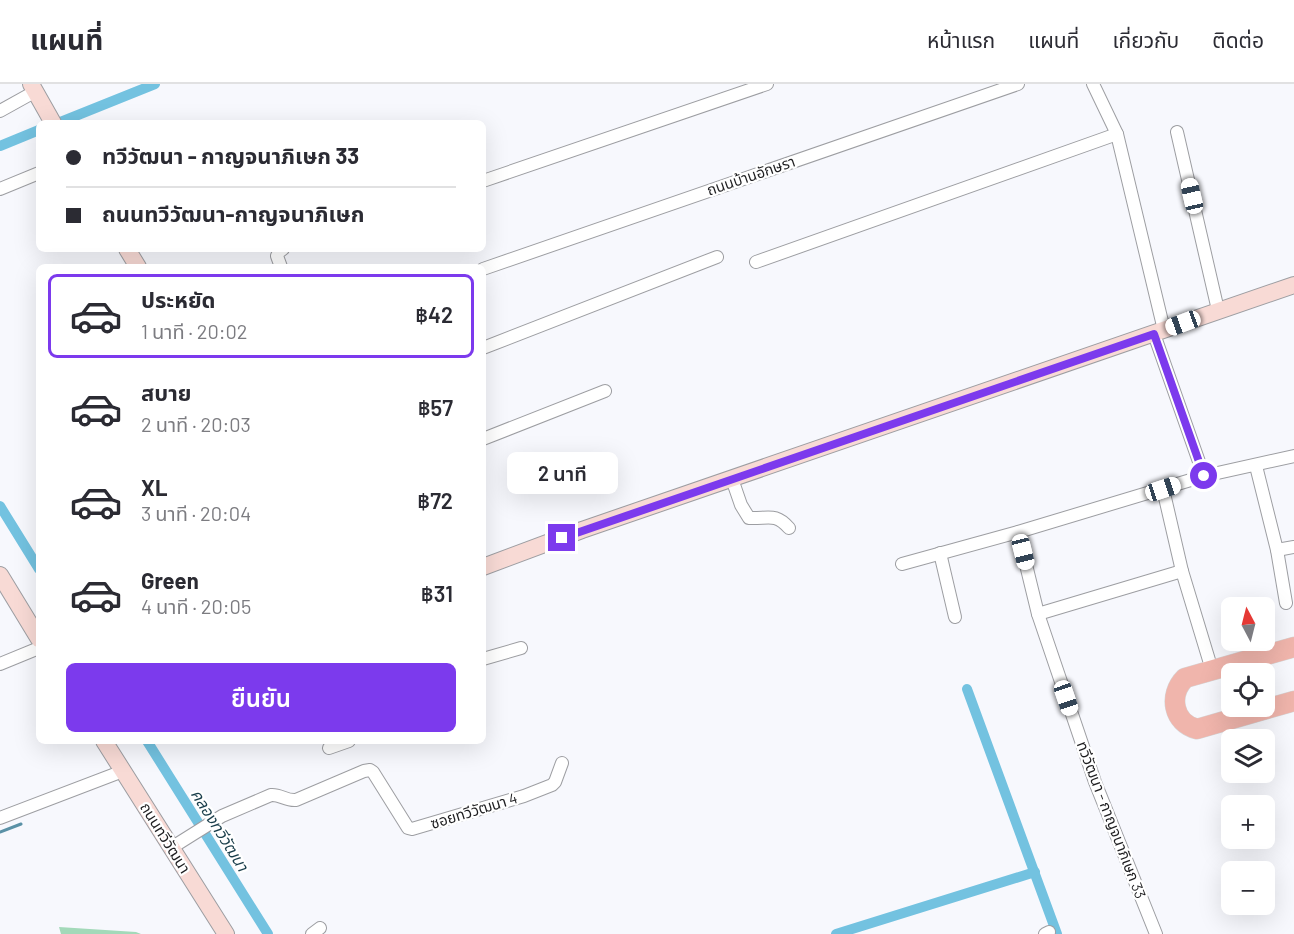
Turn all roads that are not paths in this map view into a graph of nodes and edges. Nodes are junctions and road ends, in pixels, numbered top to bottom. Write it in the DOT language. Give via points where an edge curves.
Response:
graph roads {
  1 [pos="767,84"];
  2 [pos="1018,84"];
  3 [pos="1093,84"];
  4 [pos="34,88"];
  5 [pos="0,111"];
  6 [pos="50,118"];
  7 [pos="1177,132"];
  8 [pos="1117,134"];
  9 [pos="36,174"];
  10 [pos="486,180"];
  11 [pos="0,189"];
  12 [pos="717,257"];
  13 [pos="756,262"];
  14 [pos="486,268"];
  15 [pos="1294,285"];
  16 [pos="1218,310"];
  17 [pos="1159,332"];
  18 [pos="486,347"];
  19 [pos="606,391"];
  20 [pos="486,438"];
  21 [pos="1294,456"];
  22 [pos="1256,466"];
  23 [pos="1204,476"];
  24 [pos="732,479"];
  25 [pos="1163,489"];
  26 [pos="789,528"];
  27 [pos="1018,532"];
  28 [pos="1294,547"];
  29 [pos="1277,550"];
  30 [pos="940,553"];
  31 [pos="902,564"];
  32 [pos="486,566"];
  33 [pos="1182,571"];
  34 [pos="0,575"];
  35 [pos="1286,603"];
  36 [pos="1038,614"];
  37 [pos="955,616"];
  38 [pos="36,634"];
  39 [pos="1294,647"];
  40 [pos="521,648"];
  41 [pos="36,649"];
  42 [pos="486,658"];
  43 [pos="0,664"];
  44 [pos="1212,670"];
  45 [pos="1294,701"];
  46 [pos="106,744"];
  47 [pos="340,744"];
  48 [pos="329,748"];
  49 [pos="562,763"];
  50 [pos="123,771"];
  51 [pos="0,818"];
  52 [pos="171,848"];
  53 [pos="226,934"];
  54 [pos="1156,934"];
  1 -- 10 [label="street"];
  2 -- 14 [label="street, ถนนบ้านอักษรา"];
  3 -- 8 [label="street"];
  4 -- 5 [label="street"];
  4 -- 6 [label="street"];
  7 -- 16 [label="street"];
  8 -- 13 [label="street"];
  8 -- 17 [label="street"];
  9 -- 11 [label="street"];
  12 -- 18 [label="street"];
  15 -- 16 [label="street"];
  16 -- 17 [label="street"];
  17 -- 23 [label="street"];
  17 -- 24 [label="street"];
  19 -- 20 [label="street"];
  21 -- 22 [label="street"];
  22 -- 23 [label="street"];
  22 -- 29 [label="street"];
  23 -- 25 [label="street"];
  24 -- 26 [label="street" via="749,518 775,517"];
  24 -- 32 [label="street"];
  25 -- 27 [label="street"];
  25 -- 33 [label="street"];
  27 -- 30 [label="street"];
  27 -- 36 [label="street, ทวีวัฒนา - กาญจนาภิเษก 33"];
  28 -- 29 [label="street"];
  29 -- 35 [label="street"];
  30 -- 31 [label="street"];
  30 -- 37 [label="street"];
  33 -- 36 [label="street"];
  33 -- 44 [label="street"];
  34 -- 38 [label="street"];
  36 -- 54 [label="street, ทวีวัฒนา - กาญจนาภิเษก 33" via="1095,782"];
  39 -- 44 [label="main road"];
  40 -- 42 [label="street"];
  41 -- 43 [label="street"];
  44 -- 45 [label="main road" via="1185,678 1175,692 1182,722 1197,729"];
  46 -- 50 [label="street, ถนนทวีวัฒนา"];
  47 -- 48 [label="street"];
  49 -- 52 [label="street, ซอยทวีวัฒนา 4" via="552,785 412,829 370,770 296,800 271,795 222,816"];
  50 -- 51 [label="street"];
  50 -- 52 [label="street, ถนนทวีวัฒนา"];
  52 -- 53 [label="street, ถนนทวีวัฒนา"];
}
